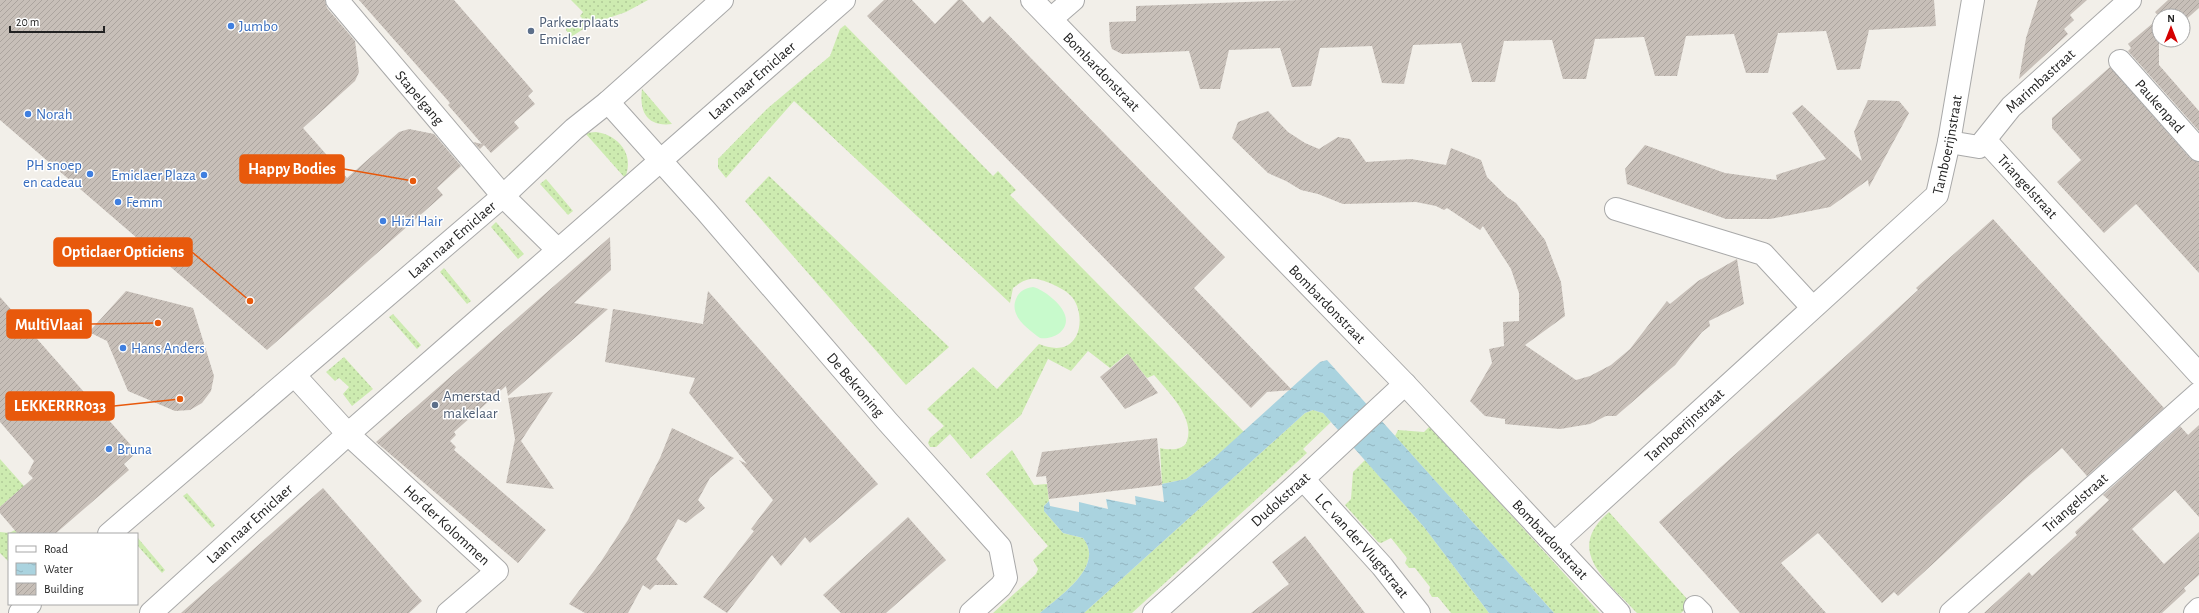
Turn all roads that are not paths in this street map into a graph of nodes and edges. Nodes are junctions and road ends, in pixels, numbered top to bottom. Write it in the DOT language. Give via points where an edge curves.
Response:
graph roads {
  1 [pos="337,0"];
  2 [pos="722,0"];
  3 [pos="844,0"];
  4 [pos="1032,0"];
  5 [pos="1073,0"];
  6 [pos="1973,0"];
  7 [pos="2130,0"];
  8 [pos="1051,19"];
  9 [pos="2120,61"];
  10 [pos="608,102"];
  11 [pos="1985,140"];
  12 [pos="1949,142"];
  13 [pos="2199,150"];
  14 [pos="660,161"];
  15 [pos="503,196"];
  16 [pos="1616,209"];
  17 [pos="558,250"];
  18 [pos="1812,307"];
  19 [pos="2199,374"];
  20 [pos="295,376"];
  21 [pos="1405,384"];
  22 [pos="2199,393"];
  23 [pos="348,434"];
  24 [pos="1303,480"];
  25 [pos="110,533"];
  26 [pos="1555,543"];
  27 [pos="29,605"];
  28 [pos="2199,609"];
  29 [pos="20,613"];
  30 [pos="151,613"];
  31 [pos="448,613"];
  32 [pos="971,613"];
  33 [pos="1154,613"];
  34 [pos="1419,613"];
  35 [pos="1619,613"];
  36 [pos="1951,613"];
  37 [pos="2195,613"];
  1 -- 15 [label="street, Stapelgang"];
  2 -- 10 [label="street, Laan naar Emiclaer"];
  3 -- 14 [label="street, Laan naar Emiclaer"];
  4 -- 8 [label="street, Bombardonstraat"];
  5 -- 8 [label="street"];
  6 -- 12 [label="street, Tamboerijnstraat"];
  7 -- 11 [label="street, Marimbastraat" via="2011,107"];
  8 -- 21 [label="street, Bombardonstraat"];
  9 -- 13 [label="street, Paukenpad"];
  10 -- 14 [label="street"];
  10 -- 15 [label="street, Laan naar Emiclaer" via="574,129"];
  11 -- 12 [label="street" via="1979,147"];
  11 -- 19 [label="street, Triangelstraat"];
  12 -- 18 [label="street, Tamboerijnstraat" via="1937,195"];
  14 -- 17 [label="street, Laan naar Emiclaer"];
  14 -- 32 [label="street, De Bekroning" via="1000,547 1006,578 1001,586"];
  15 -- 17 [label="street, Stapelgang"];
  15 -- 20 [label="street, Laan naar Emiclaer"];
  16 -- 18 [label="street" via="1763,254"];
  17 -- 23 [label="street, Laan naar Emiclaer"];
  18 -- 26 [label="street, Tamboerijnstraat"];
  20 -- 23 [label="street"];
  20 -- 25 [label="street, Laan naar Emiclaer"];
  21 -- 24 [label="street, Dudokstraat"];
  21 -- 26 [label="street, Bombardonstraat"];
  22 -- 36 [label="street, Triangelstraat"];
  23 -- 30 [label="street, Laan naar Emiclaer"];
  23 -- 31 [label="street, Hof der Kolommen" via="498,571"];
  24 -- 33 [label="street, Dudokstraat"];
  24 -- 34 [label="street, L.C. van der Vlugtstraat" via="1382,566"];
  26 -- 35 [label="street, Bombardonstraat"];
  27 -- 29 [label="street"];
  28 -- 37 [label="street"];
}
